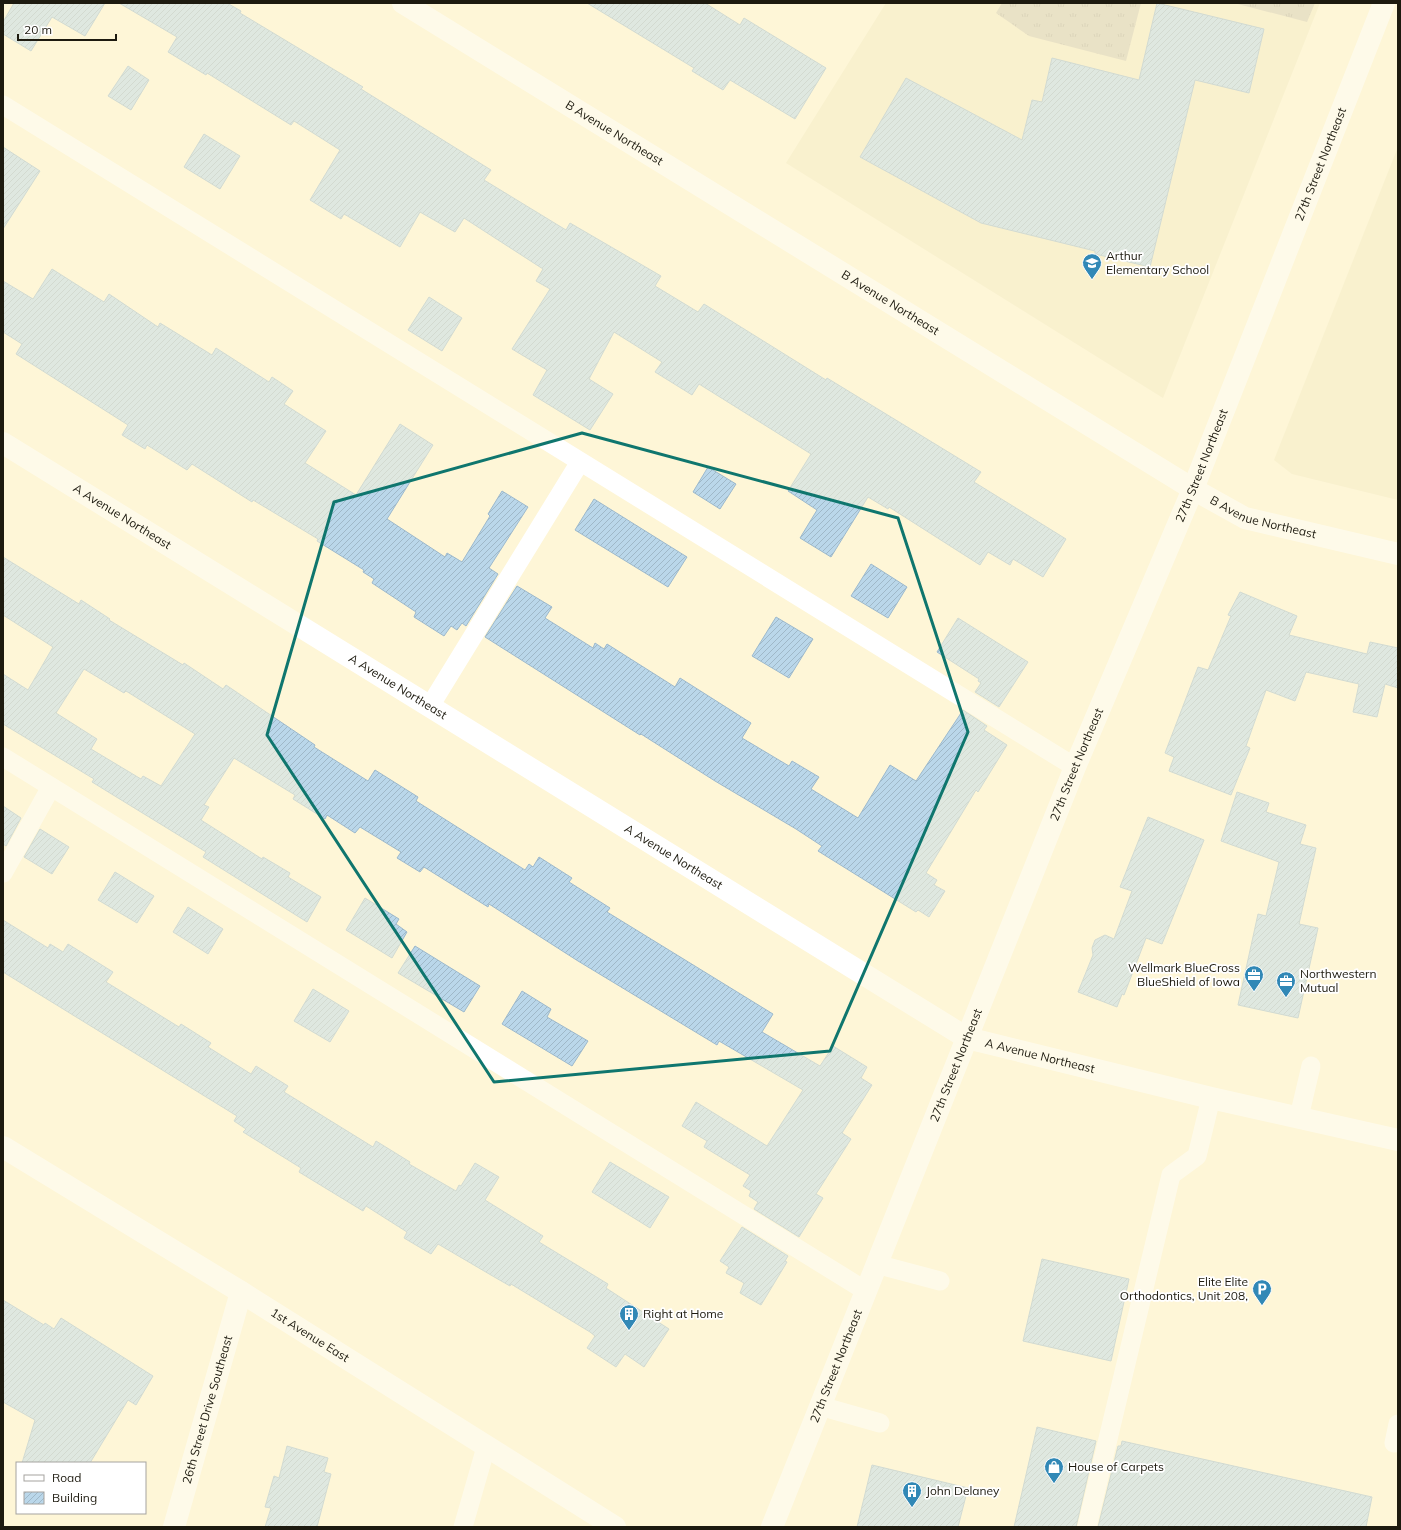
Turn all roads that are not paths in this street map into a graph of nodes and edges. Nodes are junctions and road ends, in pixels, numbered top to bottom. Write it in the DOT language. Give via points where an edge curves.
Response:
graph roads {
  1 [pos="403,3"];
  2 [pos="1384,3"];
  3 [pos="3,105"];
  4 [pos="3,442"];
  5 [pos="580,462"];
  6 [pos="1193,489"];
  7 [pos="1398,554"];
  8 [pos="430,706"];
  9 [pos="3,757"];
  10 [pos="1075,767"];
  11 [pos="51,787"];
  12 [pos="3,873"];
  13 [pos="967,1038"];
  14 [pos="1311,1066"];
  15 [pos="1210,1098"];
  16 [pos="1298,1117"];
  17 [pos="1398,1140"];
  18 [pos="3,1147"];
  19 [pos="876,1264"];
  20 [pos="940,1281"];
  21 [pos="866,1291"];
  22 [pos="240,1292"];
  23 [pos="820,1406"];
  24 [pos="880,1423"];
  25 [pos="1398,1424"];
  26 [pos="1394,1443"];
  27 [pos="486,1447"];
  28 [pos="174,1527"];
  29 [pos="463,1527"];
  30 [pos="615,1527"];
  31 [pos="772,1527"];
  32 [pos="1088,1527"];
  1 -- 6 [label="street, B Avenue Northeast"];
  2 -- 6 [label="street, 27th Street Northeast"];
  3 -- 5 [label="lane"];
  4 -- 8 [label="street, A Avenue Northeast"];
  5 -- 8 [label="lane"];
  5 -- 10 [label="lane"];
  6 -- 7 [label="street, B Avenue Northeast" via="1245,518"];
  6 -- 10 [label="street, 27th Street Northeast"];
  8 -- 13 [label="street, A Avenue Northeast"];
  9 -- 11 [label="lane"];
  10 -- 13 [label="street, 27th Street Northeast"];
  11 -- 12 [label="lane"];
  11 -- 21 [label="lane"];
  13 -- 15 [label="street, A Avenue Northeast"];
  13 -- 19 [label="street, 27th Street Northeast"];
  14 -- 16 [label="lane"];
  15 -- 16 [label="street, A Avenue Northeast"];
  15 -- 32 [label="lane" via="1197,1156 1171,1175"];
  16 -- 17 [label="street, A Avenue Northeast"];
  18 -- 22 [label="street, 1st Avenue East"];
  19 -- 20 [label="lane"];
  19 -- 21 [label="street, 27th Street Northeast"];
  21 -- 23 [label="street, 27th Street Northeast"];
  22 -- 27 [label="street, 1st Avenue East"];
  22 -- 28 [label="street, 26th Street Drive Southeast"];
  23 -- 24 [label="lane"];
  23 -- 31 [label="street, 27th Street Northeast"];
  25 -- 26 [label="lane"];
  27 -- 29 [label="lane"];
  27 -- 30 [label="street, 1st Avenue East"];
}
